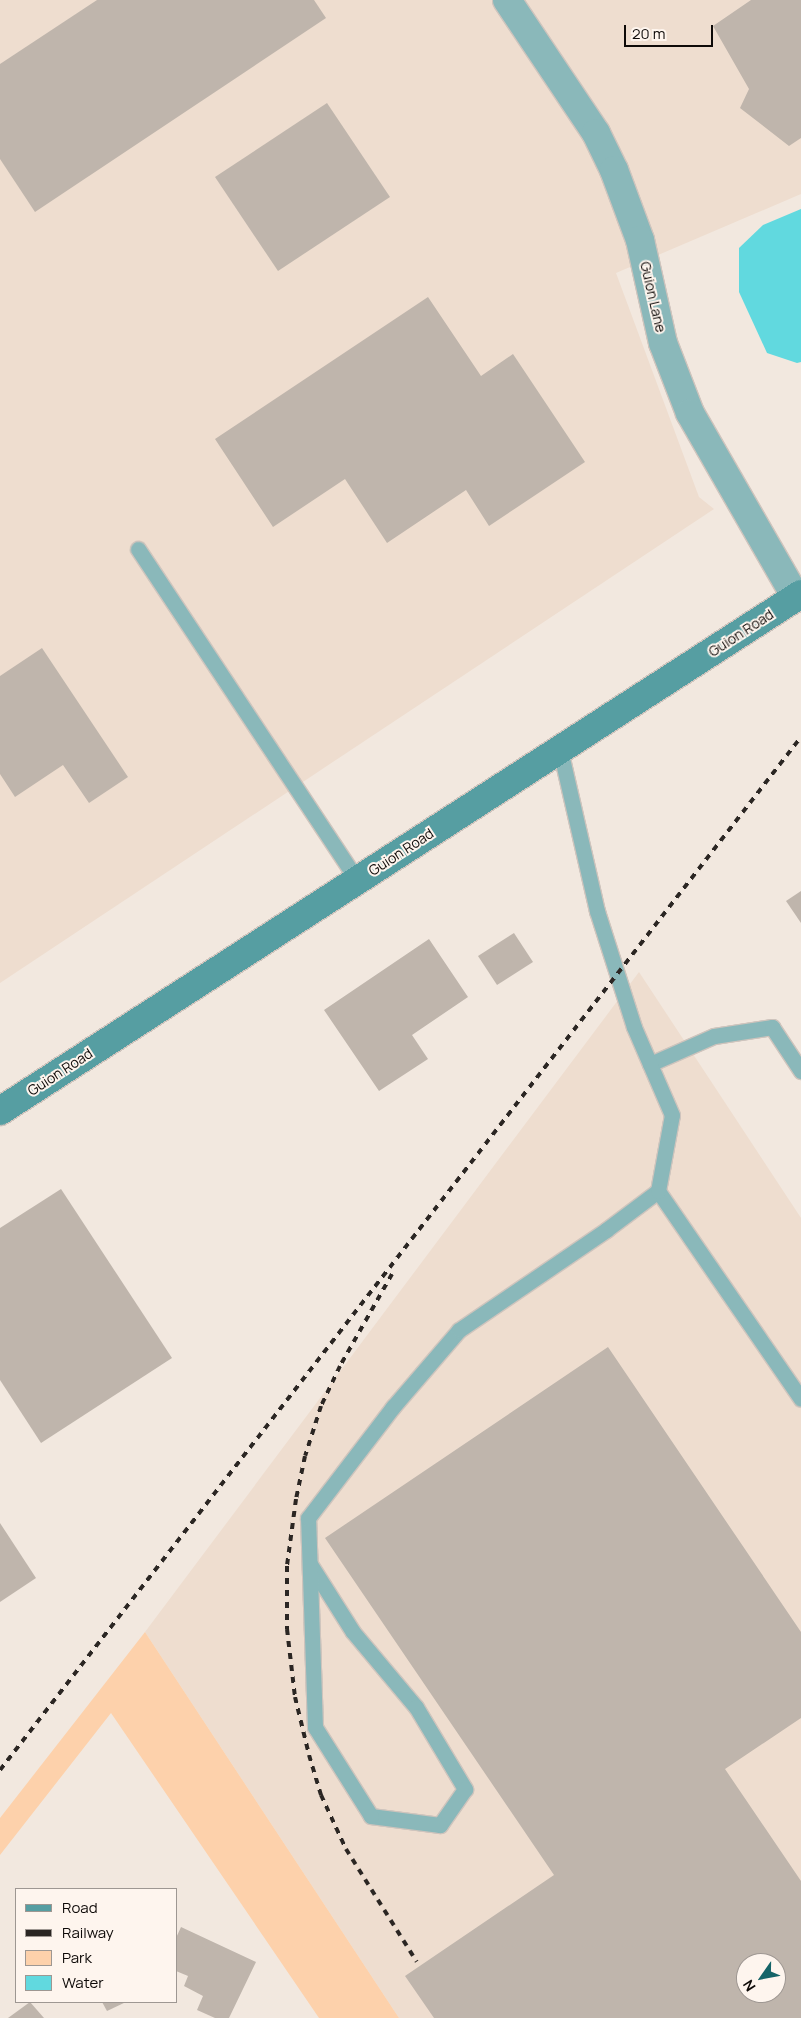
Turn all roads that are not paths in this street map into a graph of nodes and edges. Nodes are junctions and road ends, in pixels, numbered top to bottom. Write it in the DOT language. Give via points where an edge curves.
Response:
graph roads {
  1 [pos="511,1"];
  2 [pos="138,549"];
  3 [pos="799,595"];
  4 [pos="560,750"];
  5 [pos="358,880"];
  6 [pos="650,1064"];
  7 [pos="801,1071"];
  8 [pos="0,1111"];
  9 [pos="658,1191"];
  10 [pos="801,1399"];
  11 [pos="310,1564"];
  1 -- 3 [label="street, Guion Lane" via="596,133 614,170 640,240 664,343 690,413"];
  2 -- 5 [label="lane"];
  3 -- 4 [label="street, Guion Road"];
  4 -- 5 [label="street, Guion Road"];
  4 -- 6 [label="lane" via="597,911 631,1018"];
  5 -- 8 [label="street, Guion Road"];
  6 -- 7 [label="lane" via="714,1036 772,1027"];
  6 -- 9 [label="lane" via="672,1114"];
  9 -- 10 [label="lane"];
  9 -- 11 [label="lane" via="459,1330 393,1407 308,1518"];
  11 -- 11 [label="lane" via="315,1726 371,1816 440,1825 465,1789 416,1707 353,1632"];
}
